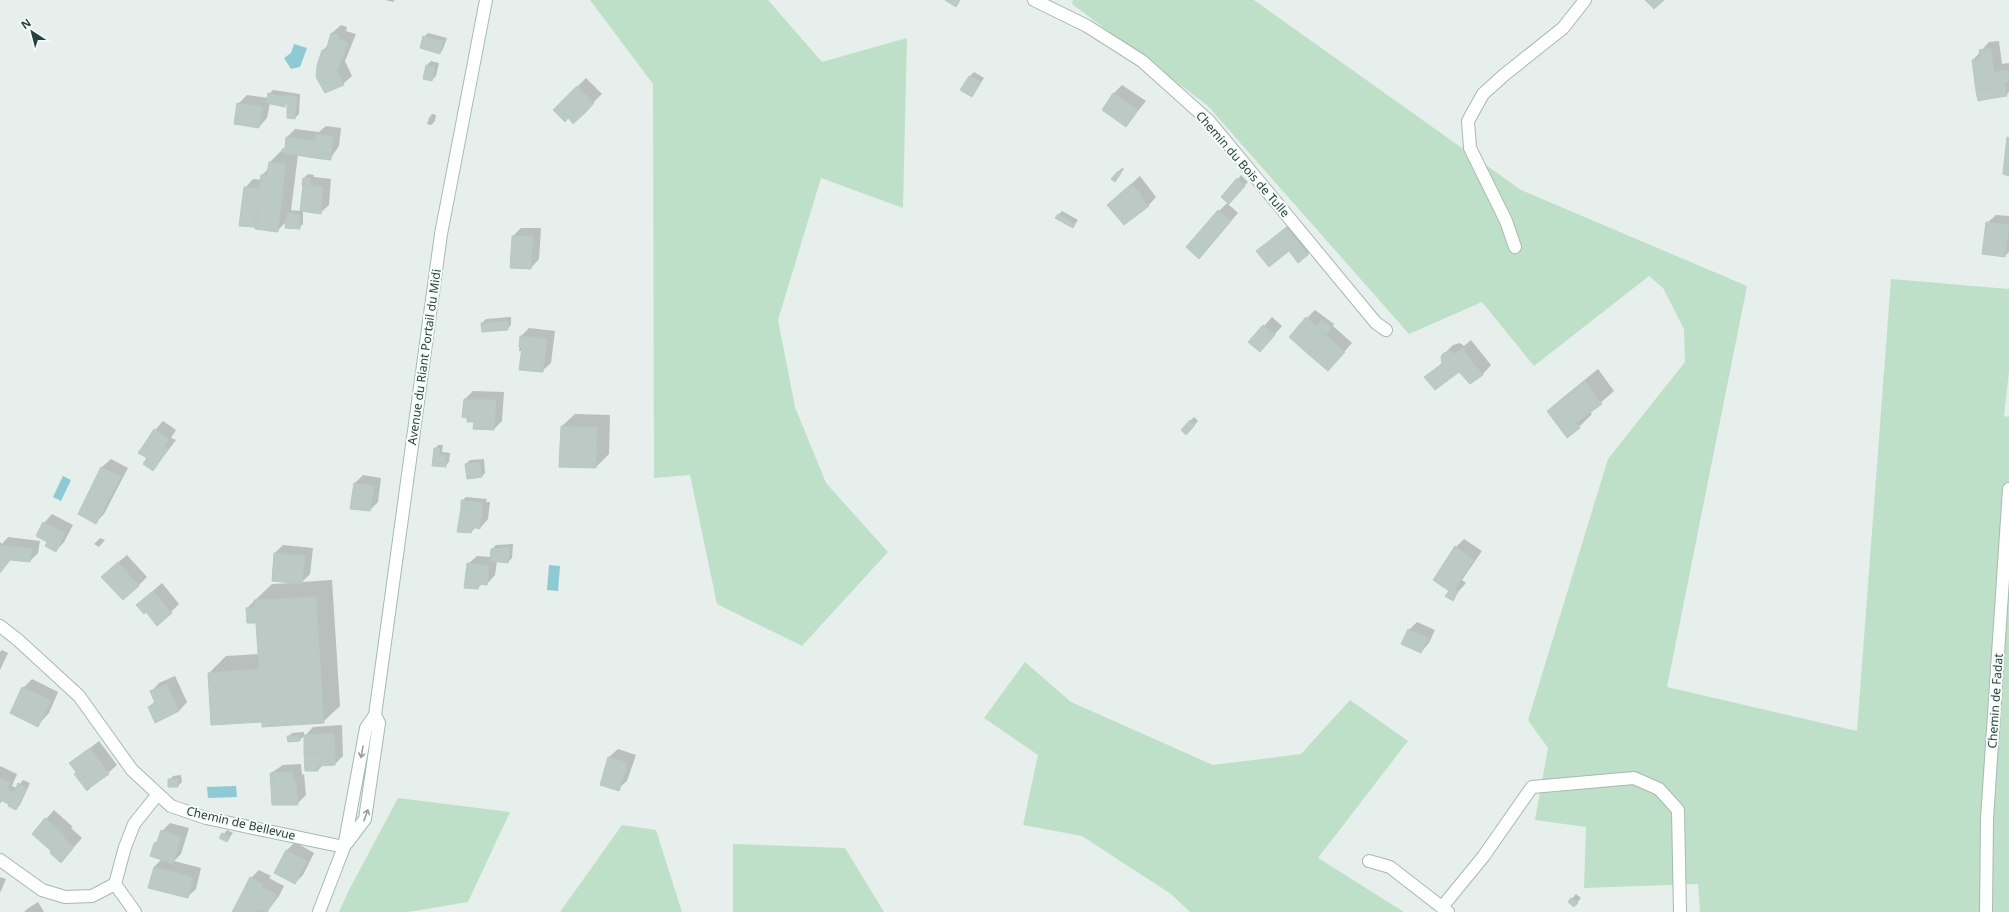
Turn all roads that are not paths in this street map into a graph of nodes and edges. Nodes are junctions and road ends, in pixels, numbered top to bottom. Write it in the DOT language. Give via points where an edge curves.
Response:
graph roads {
  1 [pos="486,0"];
  2 [pos="1034,0"];
  3 [pos="1585,0"];
  4 [pos="1515,247"];
  5 [pos="1386,330"];
  6 [pos="2009,489"];
  7 [pos="0,626"];
  8 [pos="158,794"];
  9 [pos="344,847"];
  10 [pos="0,860"];
  11 [pos="1369,861"];
  12 [pos="115,884"];
  13 [pos="1445,910"];
  14 [pos="135,912"];
  15 [pos="319,912"];
  16 [pos="1680,912"];
  17 [pos="1986,912"];
  1 -- 9 [label="street, Avenue du Riant Portail du Midi" via="441,234 375,715 366,728"];
  2 -- 5 [label="street, Chemin du Bois de Tulle" via="1087,26 1142,61 1209,121 1376,323"];
  3 -- 4 [label="street" via="1563,28 1483,94 1468,121 1470,148 1506,220"];
  6 -- 17 [label="street, Chemin de Fadat" via="1987,819"];
  7 -- 8 [label="street, Chemin de Bellevue" via="79,696 132,770"];
  8 -- 9 [label="street, Chemin de Bellevue" via="171,806 206,818"];
  8 -- 12 [label="street" via="134,824"];
  9 -- 15 [label="street, Avenue du Riant Portail du Midi"];
  10 -- 12 [label="street" via="42,890 65,897 92,896"];
  11 -- 13 [label="street" via="1390,867"];
  12 -- 14 [label="street"];
  13 -- 16 [label="street" via="1532,787 1634,778 1660,788 1678,810"];
}
